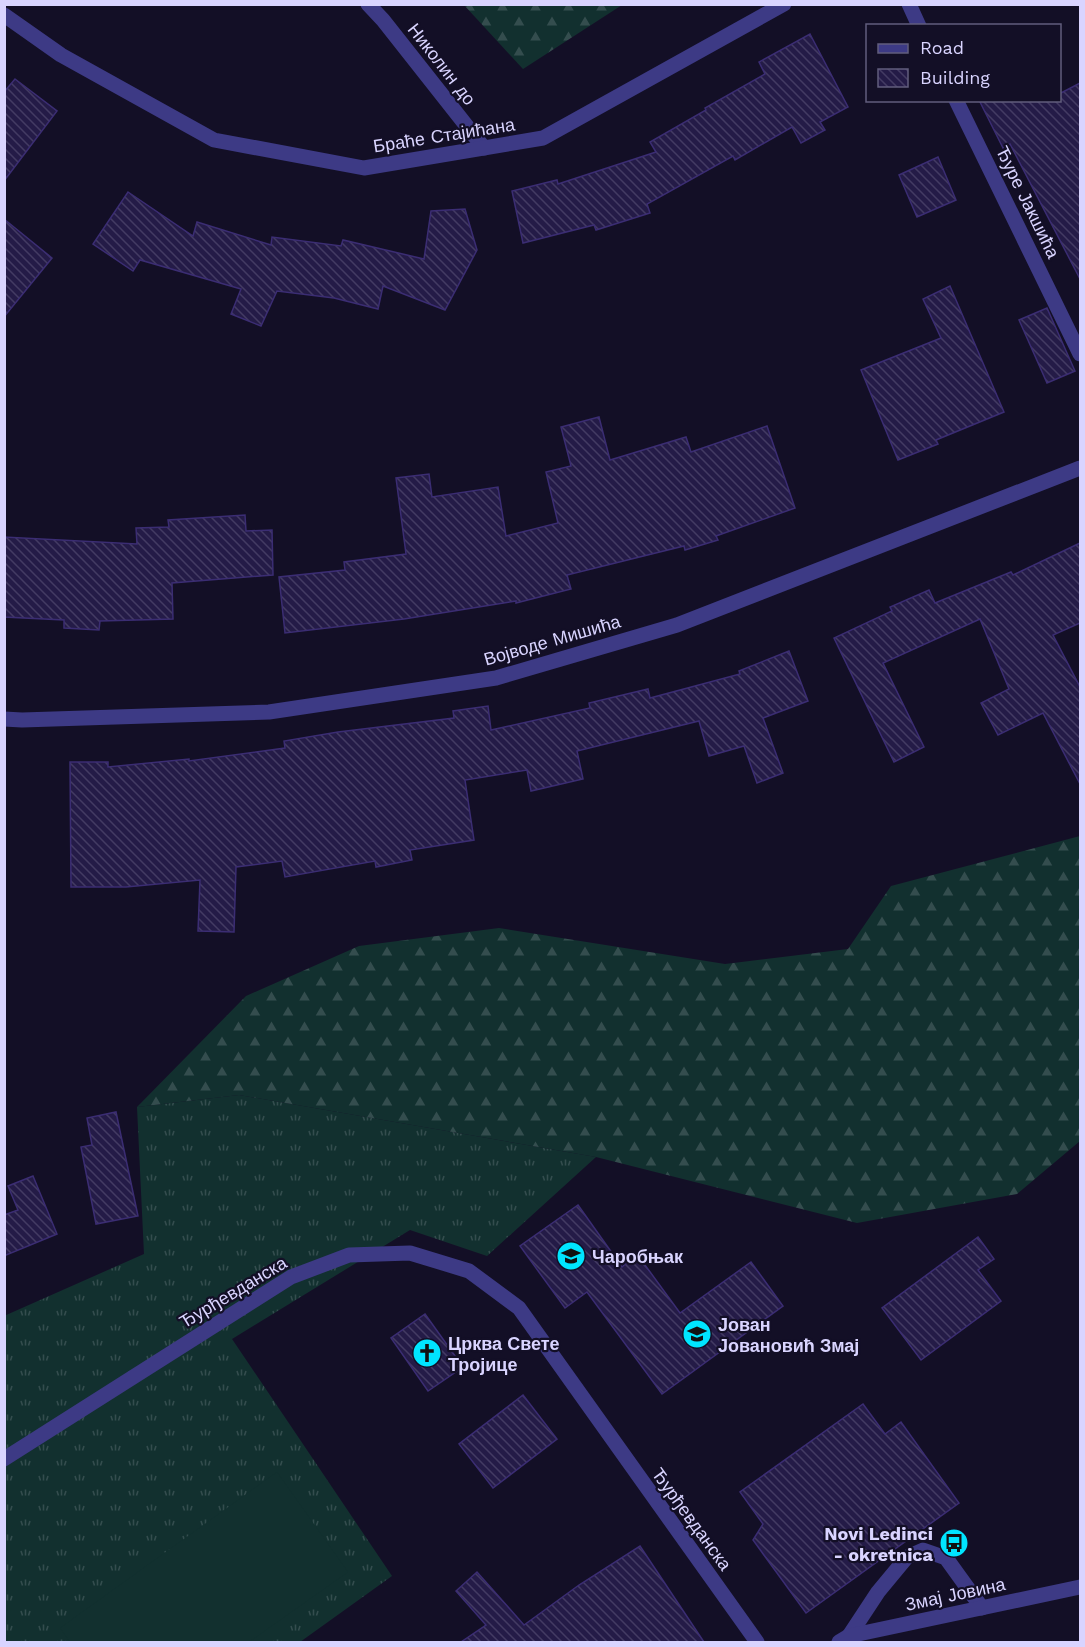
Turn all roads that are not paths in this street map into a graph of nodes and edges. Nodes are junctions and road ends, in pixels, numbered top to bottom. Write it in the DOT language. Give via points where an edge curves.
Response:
graph roads {
  1 [pos="368,4"];
  2 [pos="784,4"];
  3 [pos="909,4"];
  4 [pos="4,15"];
  5 [pos="918,24"];
  6 [pos="957,102"];
  7 [pos="484,148"];
  8 [pos="1080,354"];
  9 [pos="1080,468"];
  10 [pos="4,719"];
  11 [pos="4,1459"];
  12 [pos="1080,1587"];
  13 [pos="982,1608"];
  14 [pos="844,1639"];
  15 [pos="757,1642"];
  1 -- 7 [label="street, Николин до"];
  2 -- 7 [label="street, Браће Стајићана" via="543,138"];
  3 -- 5 [label="street"];
  4 -- 7 [label="street, Браће Стајићана" via="61,55 214,140 364,168"];
  6 -- 8 [label="street, Ђуре Јакшића"];
  9 -- 10 [label="street, Војводе Мишића" via="677,625 496,678 269,712"];
  11 -- 15 [label="street, Ђурђевданска" via="291,1277 349,1255 410,1253 470,1271 519,1308"];
  12 -- 13 [label="street, Змај Јовина"];
  13 -- 14 [label="street, Змај Јовина"];
  13 -- 14 [label="street" via="946,1558 923,1550 907,1557"];
}
